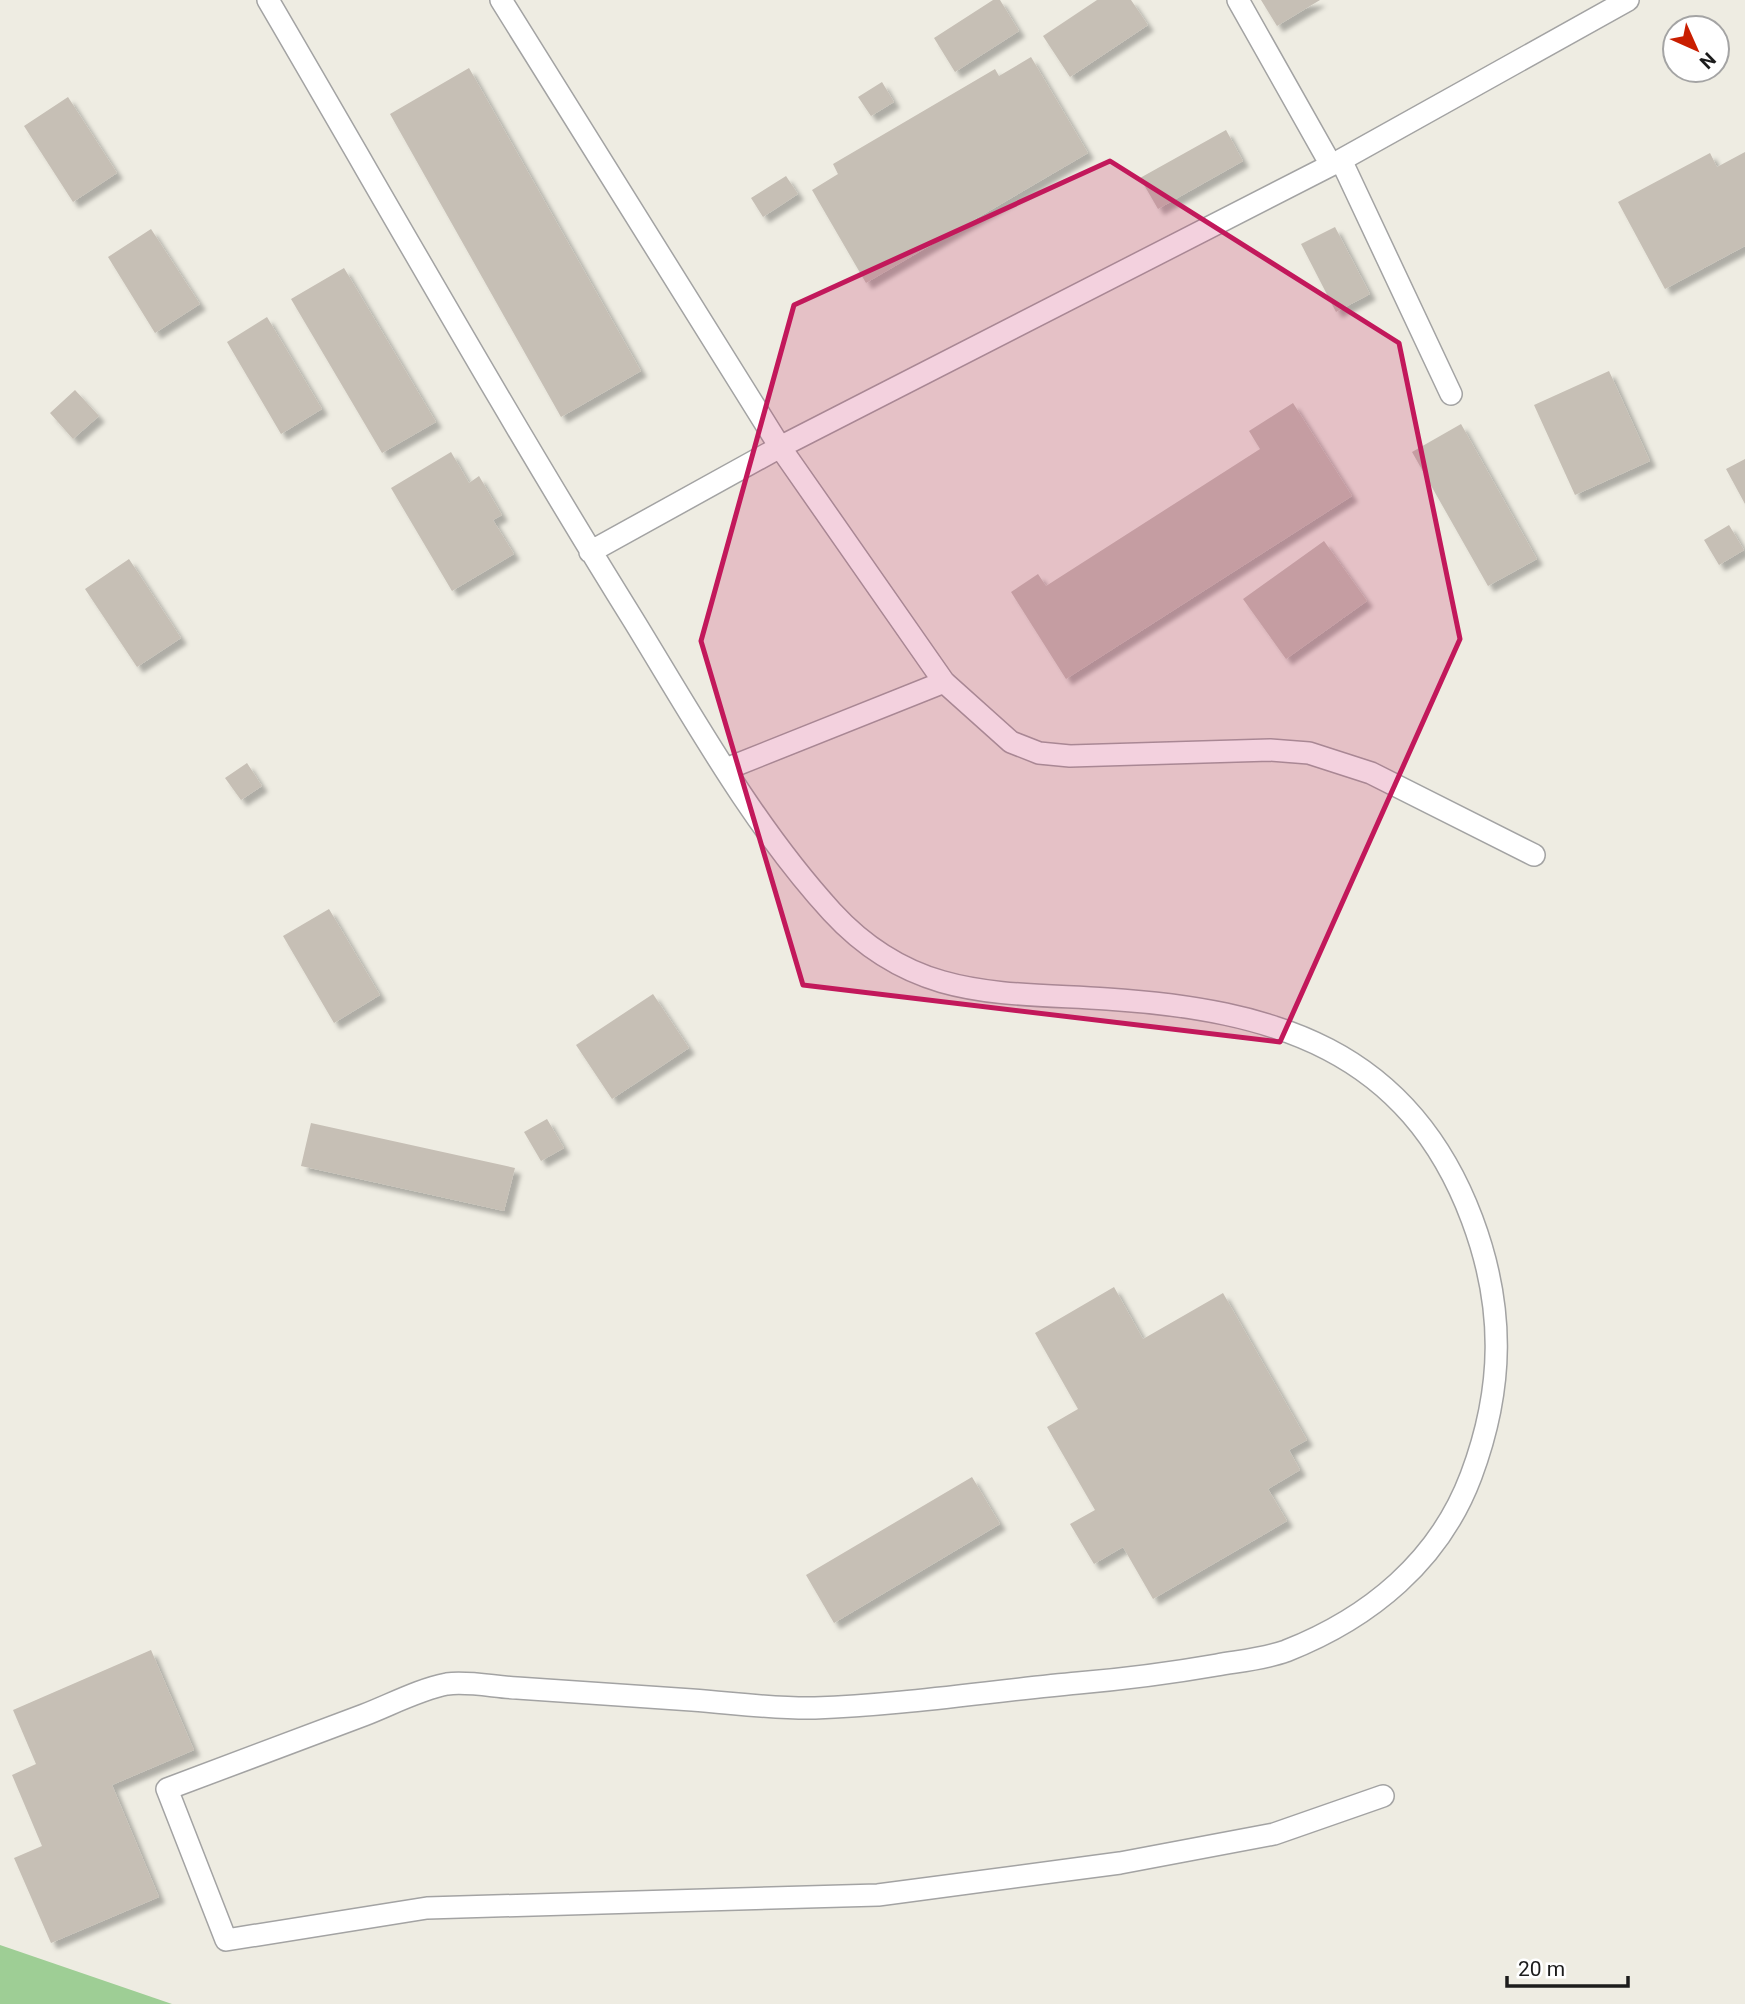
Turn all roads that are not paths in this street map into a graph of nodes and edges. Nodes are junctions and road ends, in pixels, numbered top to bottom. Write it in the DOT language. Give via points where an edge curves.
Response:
graph roads {
  1 [pos="268,0"];
  2 [pos="501,0"];
  3 [pos="1238,0"];
  4 [pos="1628,0"];
  5 [pos="1336,162"];
  6 [pos="1451,394"];
  7 [pos="780,447"];
  8 [pos="590,552"];
  9 [pos="944,682"];
  10 [pos="726,769"];
  11 [pos="1534,855"];
  12 [pos="1383,1796"];
  1 -- 8 [label="lane"];
  2 -- 7 [label="lane"];
  3 -- 5 [label="lane"];
  4 -- 5 [label="lane"];
  5 -- 6 [label="lane"];
  5 -- 7 [label="lane"];
  7 -- 8 [label="lane"];
  7 -- 9 [label="lane"];
  8 -- 10 [label="lane"];
  9 -- 10 [label="lane"];
  9 -- 11 [label="lane" via="1011,742 1039,753 1309,753 1371,773"];
  10 -- 12 [label="lane" via="834,914 870,946 910,972 954,987 1214,1011 1296,1033 1378,1079 1427,1133 1448,1165 1478,1235 1489,1275 1497,1364 1488,1431 1461,1501 1432,1549 1391,1592 1341,1625 1277,1655 1147,1677 811,1708 448,1684 167,1789 226,1940 428,1908 878,1895 1120,1863 1274,1834"];
}
